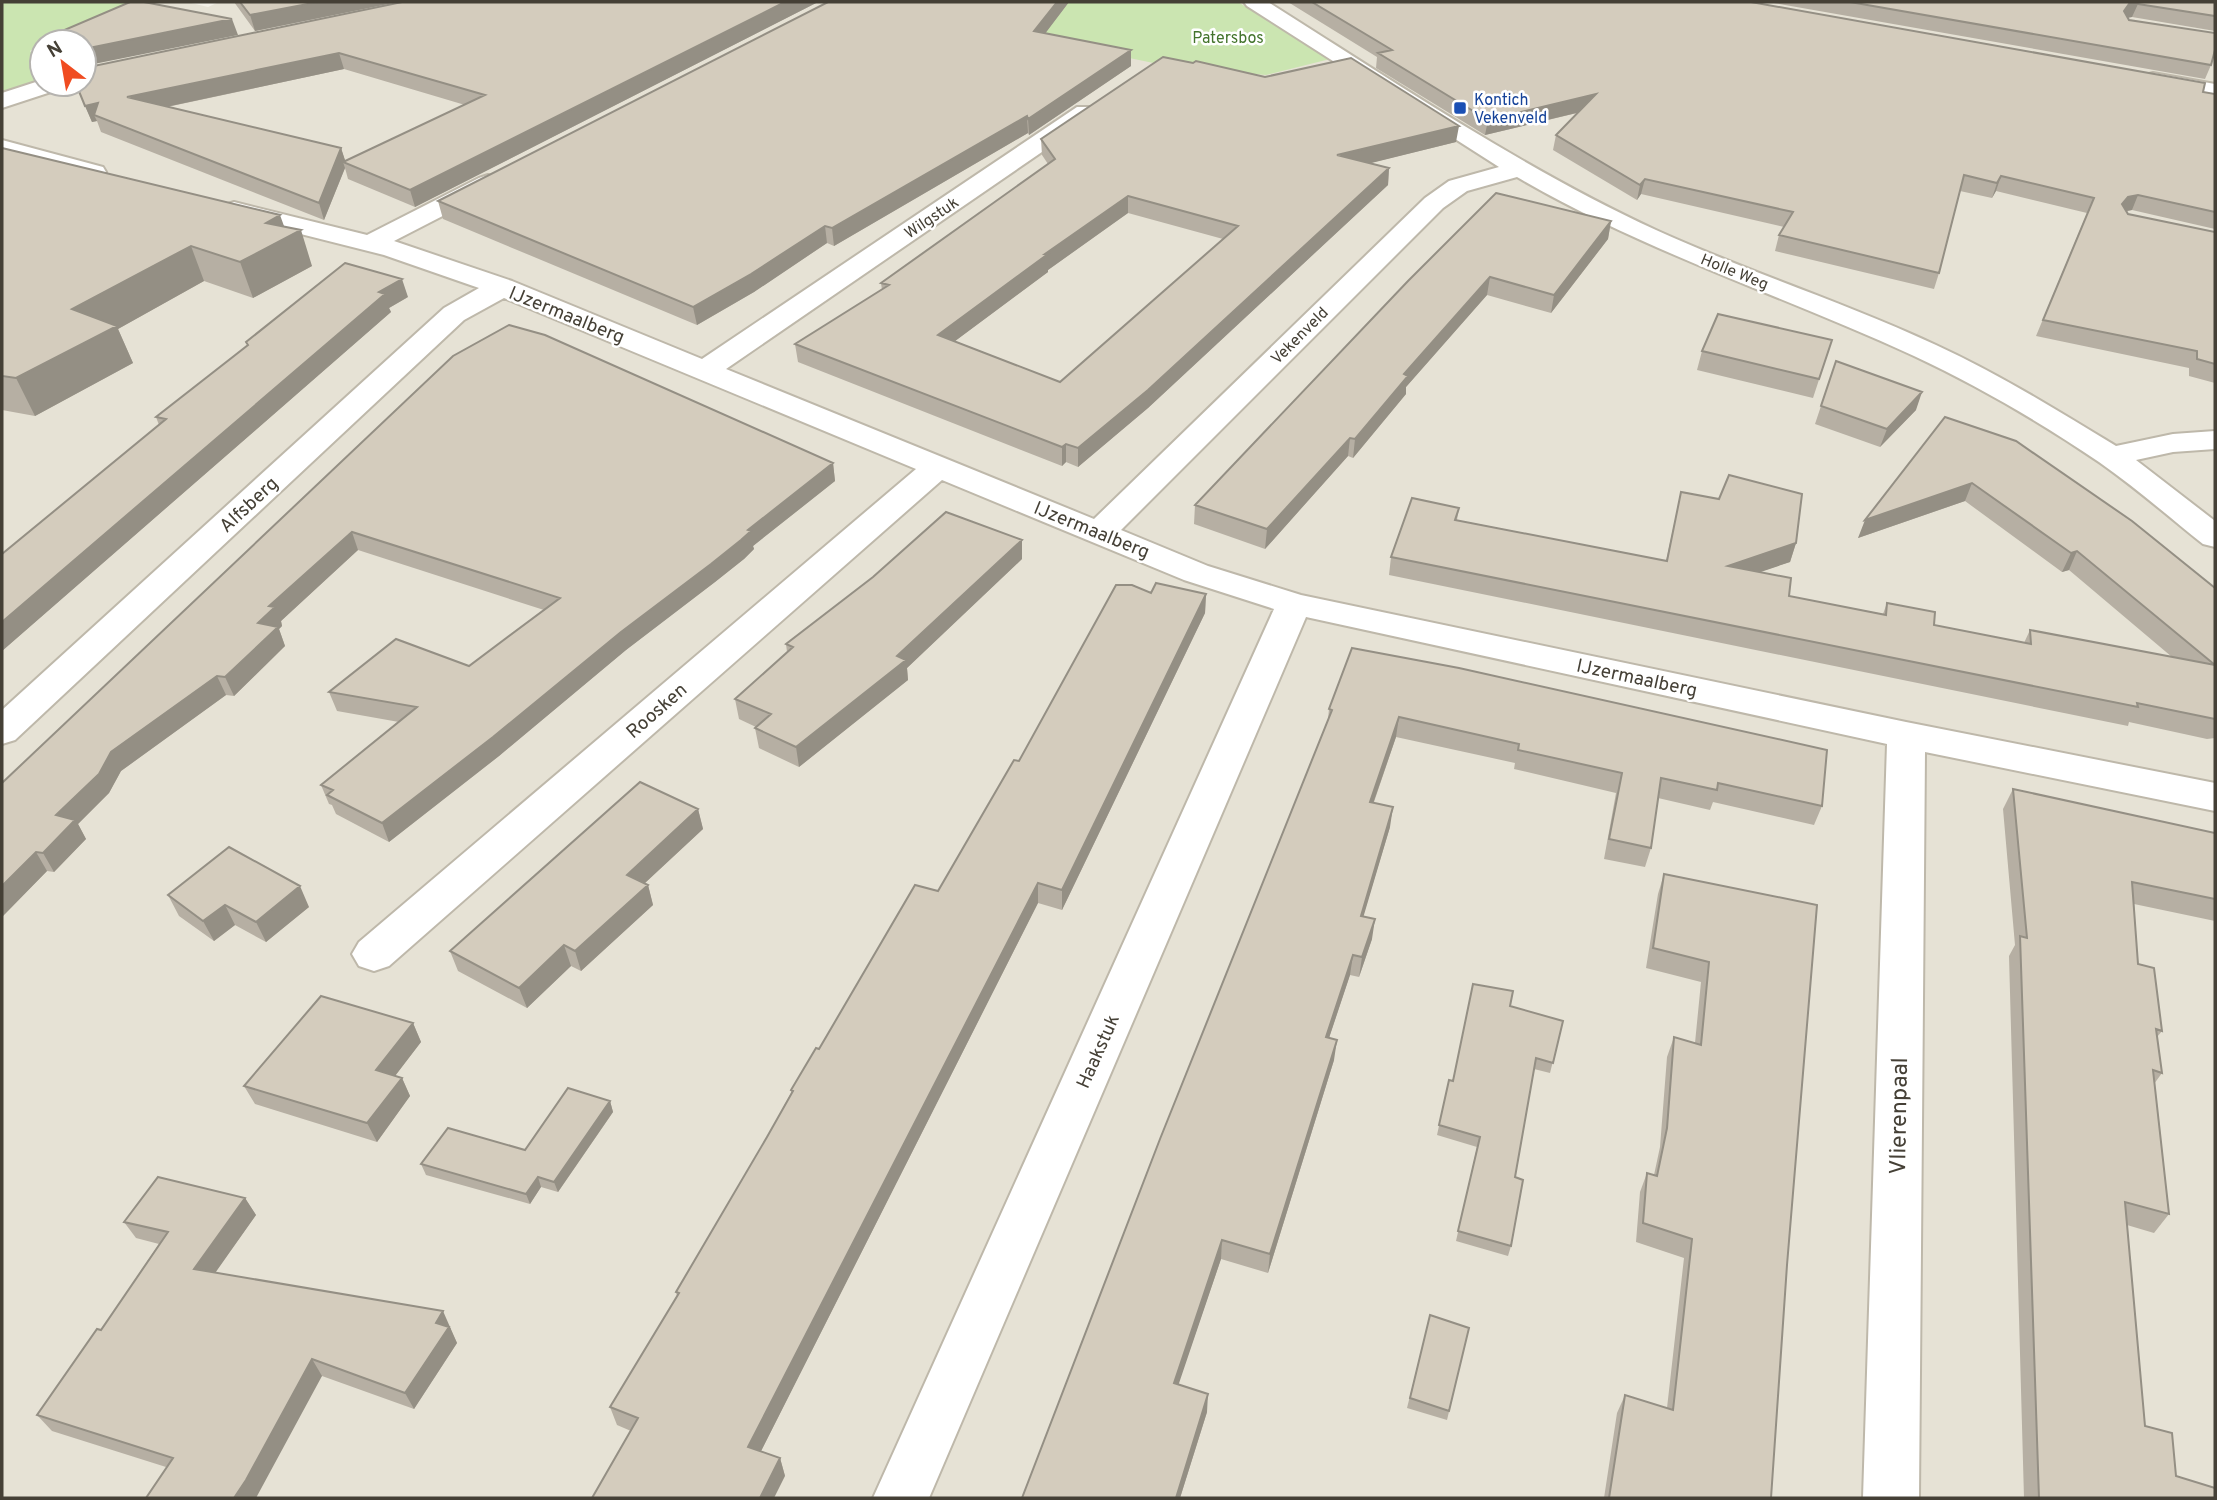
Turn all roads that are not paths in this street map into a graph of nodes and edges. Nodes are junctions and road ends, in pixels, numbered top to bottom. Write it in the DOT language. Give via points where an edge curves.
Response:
graph roads {
  1 [pos="1254,2"];
  2 [pos="2133,76"];
  3 [pos="2215,91"];
  4 [pos="28,92"];
  5 [pos="1110,95"];
  6 [pos="2,101"];
  7 [pos="2,147"];
  8 [pos="1518,169"];
  9 [pos="507,173"];
  10 [pos="121,179"];
  11 [pos="213,204"];
  12 [pos="371,243"];
  13 [pos="502,287"];
  14 [pos="705,370"];
  15 [pos="2215,440"];
  16 [pos="2111,456"];
  17 [pos="938,467"];
  18 [pos="1100,532"];
  19 [pos="2215,537"];
  20 [pos="1294,604"];
  21 [pos="2,731"];
  22 [pos="1906,735"];
  23 [pos="2215,797"];
  24 [pos="374,954"];
  25 [pos="901,1498"];
  26 [pos="1891,1498"];
  1 -- 8 [label="street, Holle Weg"];
  2 -- 3 [label="street"];
  4 -- 6 [label="street"];
  5 -- 14 [label="street, Wilgstuk"];
  7 -- 10 [label="street"];
  8 -- 16 [label="street, Holle Weg" via="1648,236 1963,369"];
  8 -- 18 [label="street, Vekenveld" via="1458,186 1434,203"];
  9 -- 12 [label="street"];
  11 -- 12 [label="street, IJzermaalberg"];
  12 -- 13 [label="street, IJzermaalberg"];
  13 -- 14 [label="street, IJzermaalberg"];
  13 -- 21 [label="street, Alfsberg" via="454,314"];
  14 -- 17 [label="street, IJzermaalberg"];
  15 -- 16 [label="street"];
  16 -- 19 [label="street, Holle Weg"];
  17 -- 18 [label="street, IJzermaalberg"];
  17 -- 24 [label="street, Roosken"];
  18 -- 20 [label="street, IJzermaalberg" via="1225,584"];
  20 -- 22 [label="street, IJzermaalberg"];
  20 -- 25 [label="street, Haakstuk"];
  22 -- 23 [label="street, IJzermaalberg"];
  22 -- 26 [label="street, Vlierenpaal"];
}
